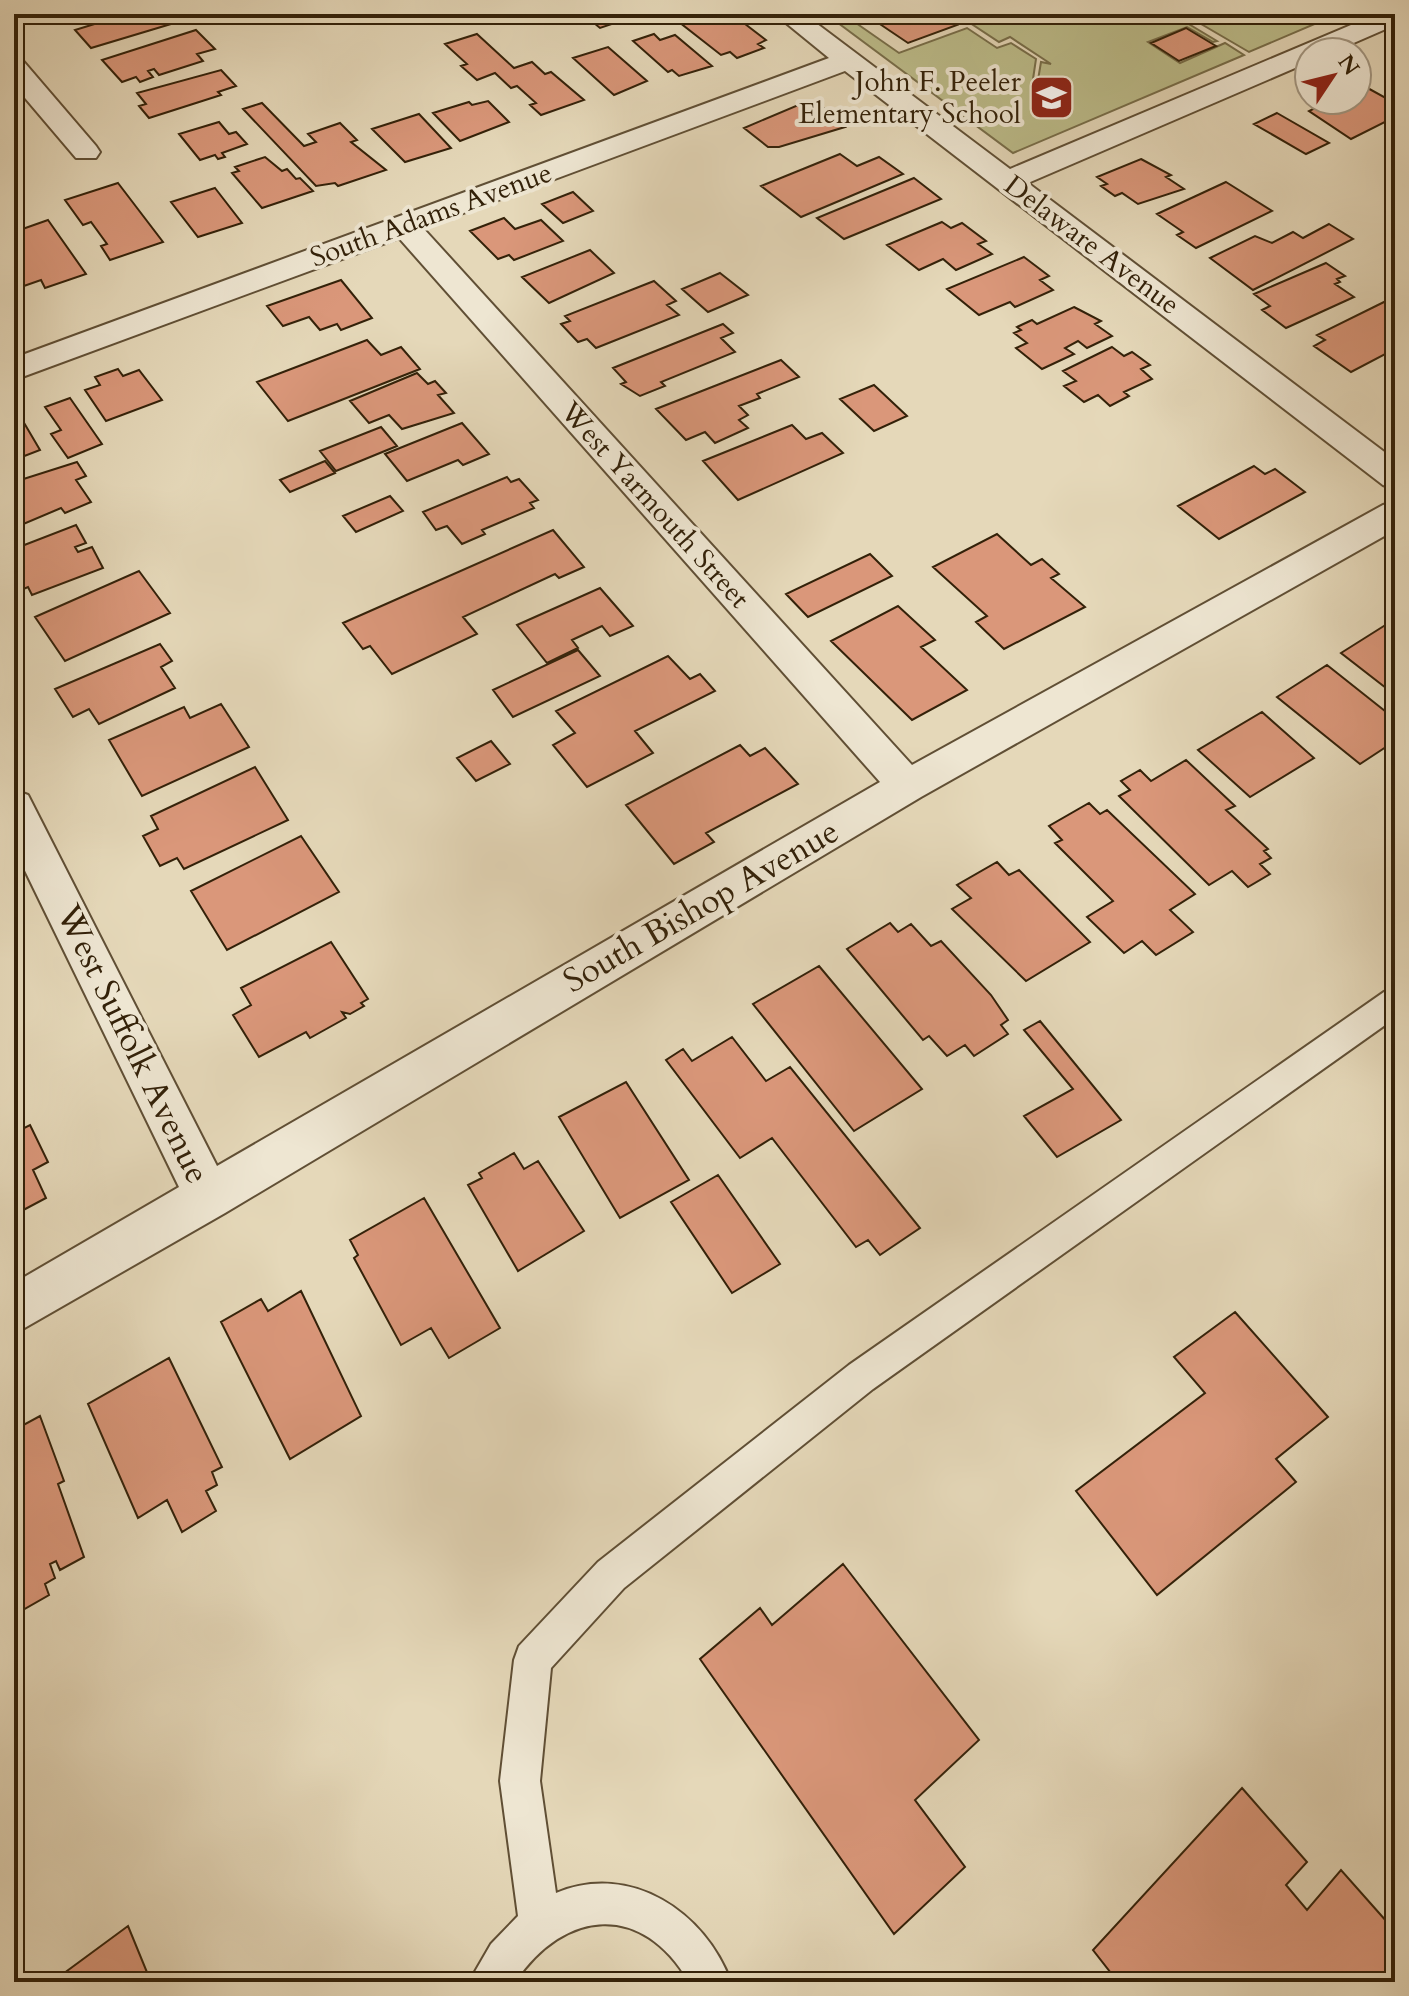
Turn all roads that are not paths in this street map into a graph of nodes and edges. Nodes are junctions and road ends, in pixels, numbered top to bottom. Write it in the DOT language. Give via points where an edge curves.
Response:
graph roads {
  1 [pos="788,14"];
  2 [pos="1388,19"];
  3 [pos="849,60"];
  4 [pos="14,68"];
  5 [pos="86,152"];
  6 [pos="1008,181"];
  7 [pos="404,225"];
  8 [pos="14,370"];
  9 [pos="1395,477"];
  10 [pos="1395,514"];
  11 [pos="907,786"];
  12 [pos="14,806"];
  13 [pos="1395,1001"];
  14 [pos="208,1197"];
  15 [pos="14,1310"];
  16 [pos="540,1922"];
  17 [pos="490,1982"];
  18 [pos="710,1982"];
  1 -- 3 [label="street, Delaware Avenue"];
  2 -- 6 [label="street"];
  3 -- 6 [label="street, Delaware Avenue"];
  3 -- 7 [label="street, South Adams Avenue"];
  4 -- 5 [label="street"];
  6 -- 9 [label="street, Delaware Avenue"];
  7 -- 8 [label="street, South Adams Avenue"];
  7 -- 11 [label="street, West Yarmouth Street"];
  10 -- 11 [label="street, South Bishop Avenue"];
  11 -- 14 [label="street, South Bishop Avenue"];
  12 -- 14 [label="street, West Suffolk Avenue"];
  13 -- 16 [label="lane" via="861,1377 611,1575 533,1660 520,1781"];
  14 -- 15 [label="street, South Bishop Avenue"];
  16 -- 17 [label="lane" via="508,1951"];
  16 -- 18 [label="lane" via="575,1905 614,1902 650,1914 683,1938"];
}
